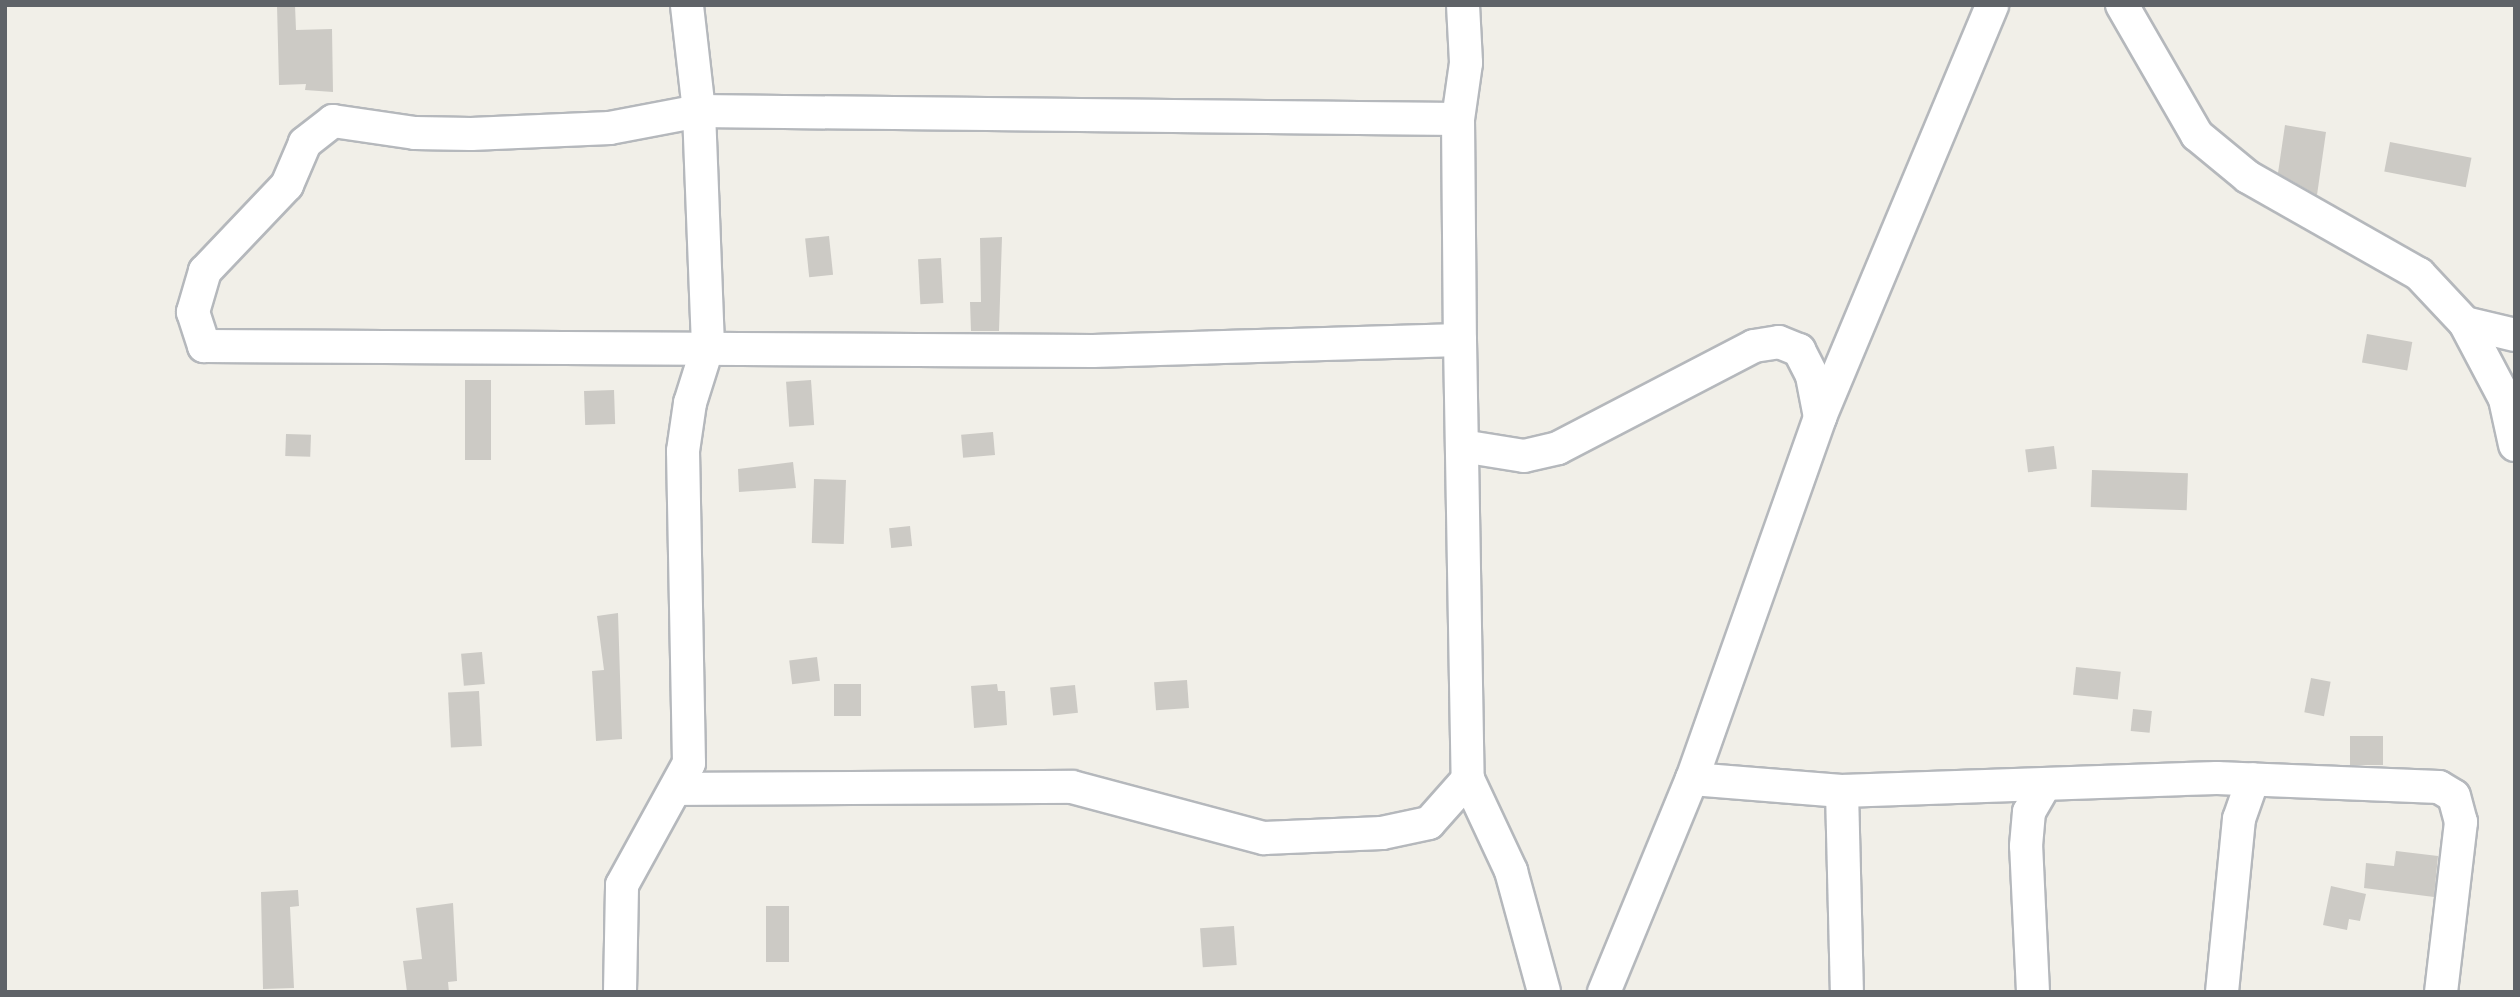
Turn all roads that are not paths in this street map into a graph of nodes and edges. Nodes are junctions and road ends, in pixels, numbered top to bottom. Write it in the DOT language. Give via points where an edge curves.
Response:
graph roads {
  1 [pos="687,5"];
  2 [pos="1463,5"];
  3 [pos="1992,5"];
  4 [pos="2122,5"];
  5 [pos="699,111"];
  6 [pos="1458,119"];
  7 [pos="2465,323"];
  8 [pos="2515,335"];
  9 [pos="1460,340"];
  10 [pos="708,346"];
  11 [pos="1820,417"];
  12 [pos="2515,445"];
  13 [pos="1462,446"];
  14 [pos="2210,778"];
  15 [pos="1468,779"];
  16 [pos="1692,779"];
  17 [pos="2253,779"];
  18 [pos="2045,784"];
  19 [pos="678,789"];
  20 [pos="1842,791"];
  21 [pos="2239,819"];
  22 [pos="620,992"];
  23 [pos="1545,992"];
  24 [pos="1604,992"];
  25 [pos="1847,992"];
  26 [pos="2033,992"];
  27 [pos="2222,992"];
  28 [pos="2441,992"];
  1 -- 5 [label="street"];
  2 -- 6 [label="street" via="1466,63"];
  3 -- 11 [label="street"];
  4 -- 7 [label="street" via="2197,135 2248,177 2419,274"];
  5 -- 6 [label="street"];
  5 -- 10 [label="street"];
  5 -- 10 [label="street" via="610,128 552,131 415,133 333,121 305,143 287,185 205,271 193,312 204,346"];
  6 -- 9 [label="street"];
  7 -- 8 [label="street"];
  7 -- 12 [label="street" via="2505,399"];
  9 -- 10 [label="street" via="1093,351"];
  9 -- 13 [label="street"];
  10 -- 19 [label="street" via="690,403 683,451 689,764"];
  11 -- 13 [label="street" via="1812,376 1803,359 1798,350 1779,342 1754,346 1558,448 1524,456"];
  11 -- 16 [label="street"];
  13 -- 15 [label="street"];
  14 -- 17 [label="street"];
  14 -- 18 [label="street"];
  14 -- 21 [label="street"];
  15 -- 19 [label="street" via="1429,823 1382,832 1264,838 1072,786"];
  15 -- 23 [label="street" via="1511,871"];
  16 -- 20 [label="street"];
  16 -- 24 [label="street"];
  17 -- 21 [label="street"];
  17 -- 28 [label="street" via="2439,786 2454,796 2461,822"];
  18 -- 20 [label="street"];
  18 -- 26 [label="street" via="2029,812 2026,846"];
  19 -- 22 [label="street" via="659,814 622,885"];
  20 -- 25 [label="street"];
  21 -- 27 [label="street"];
}
